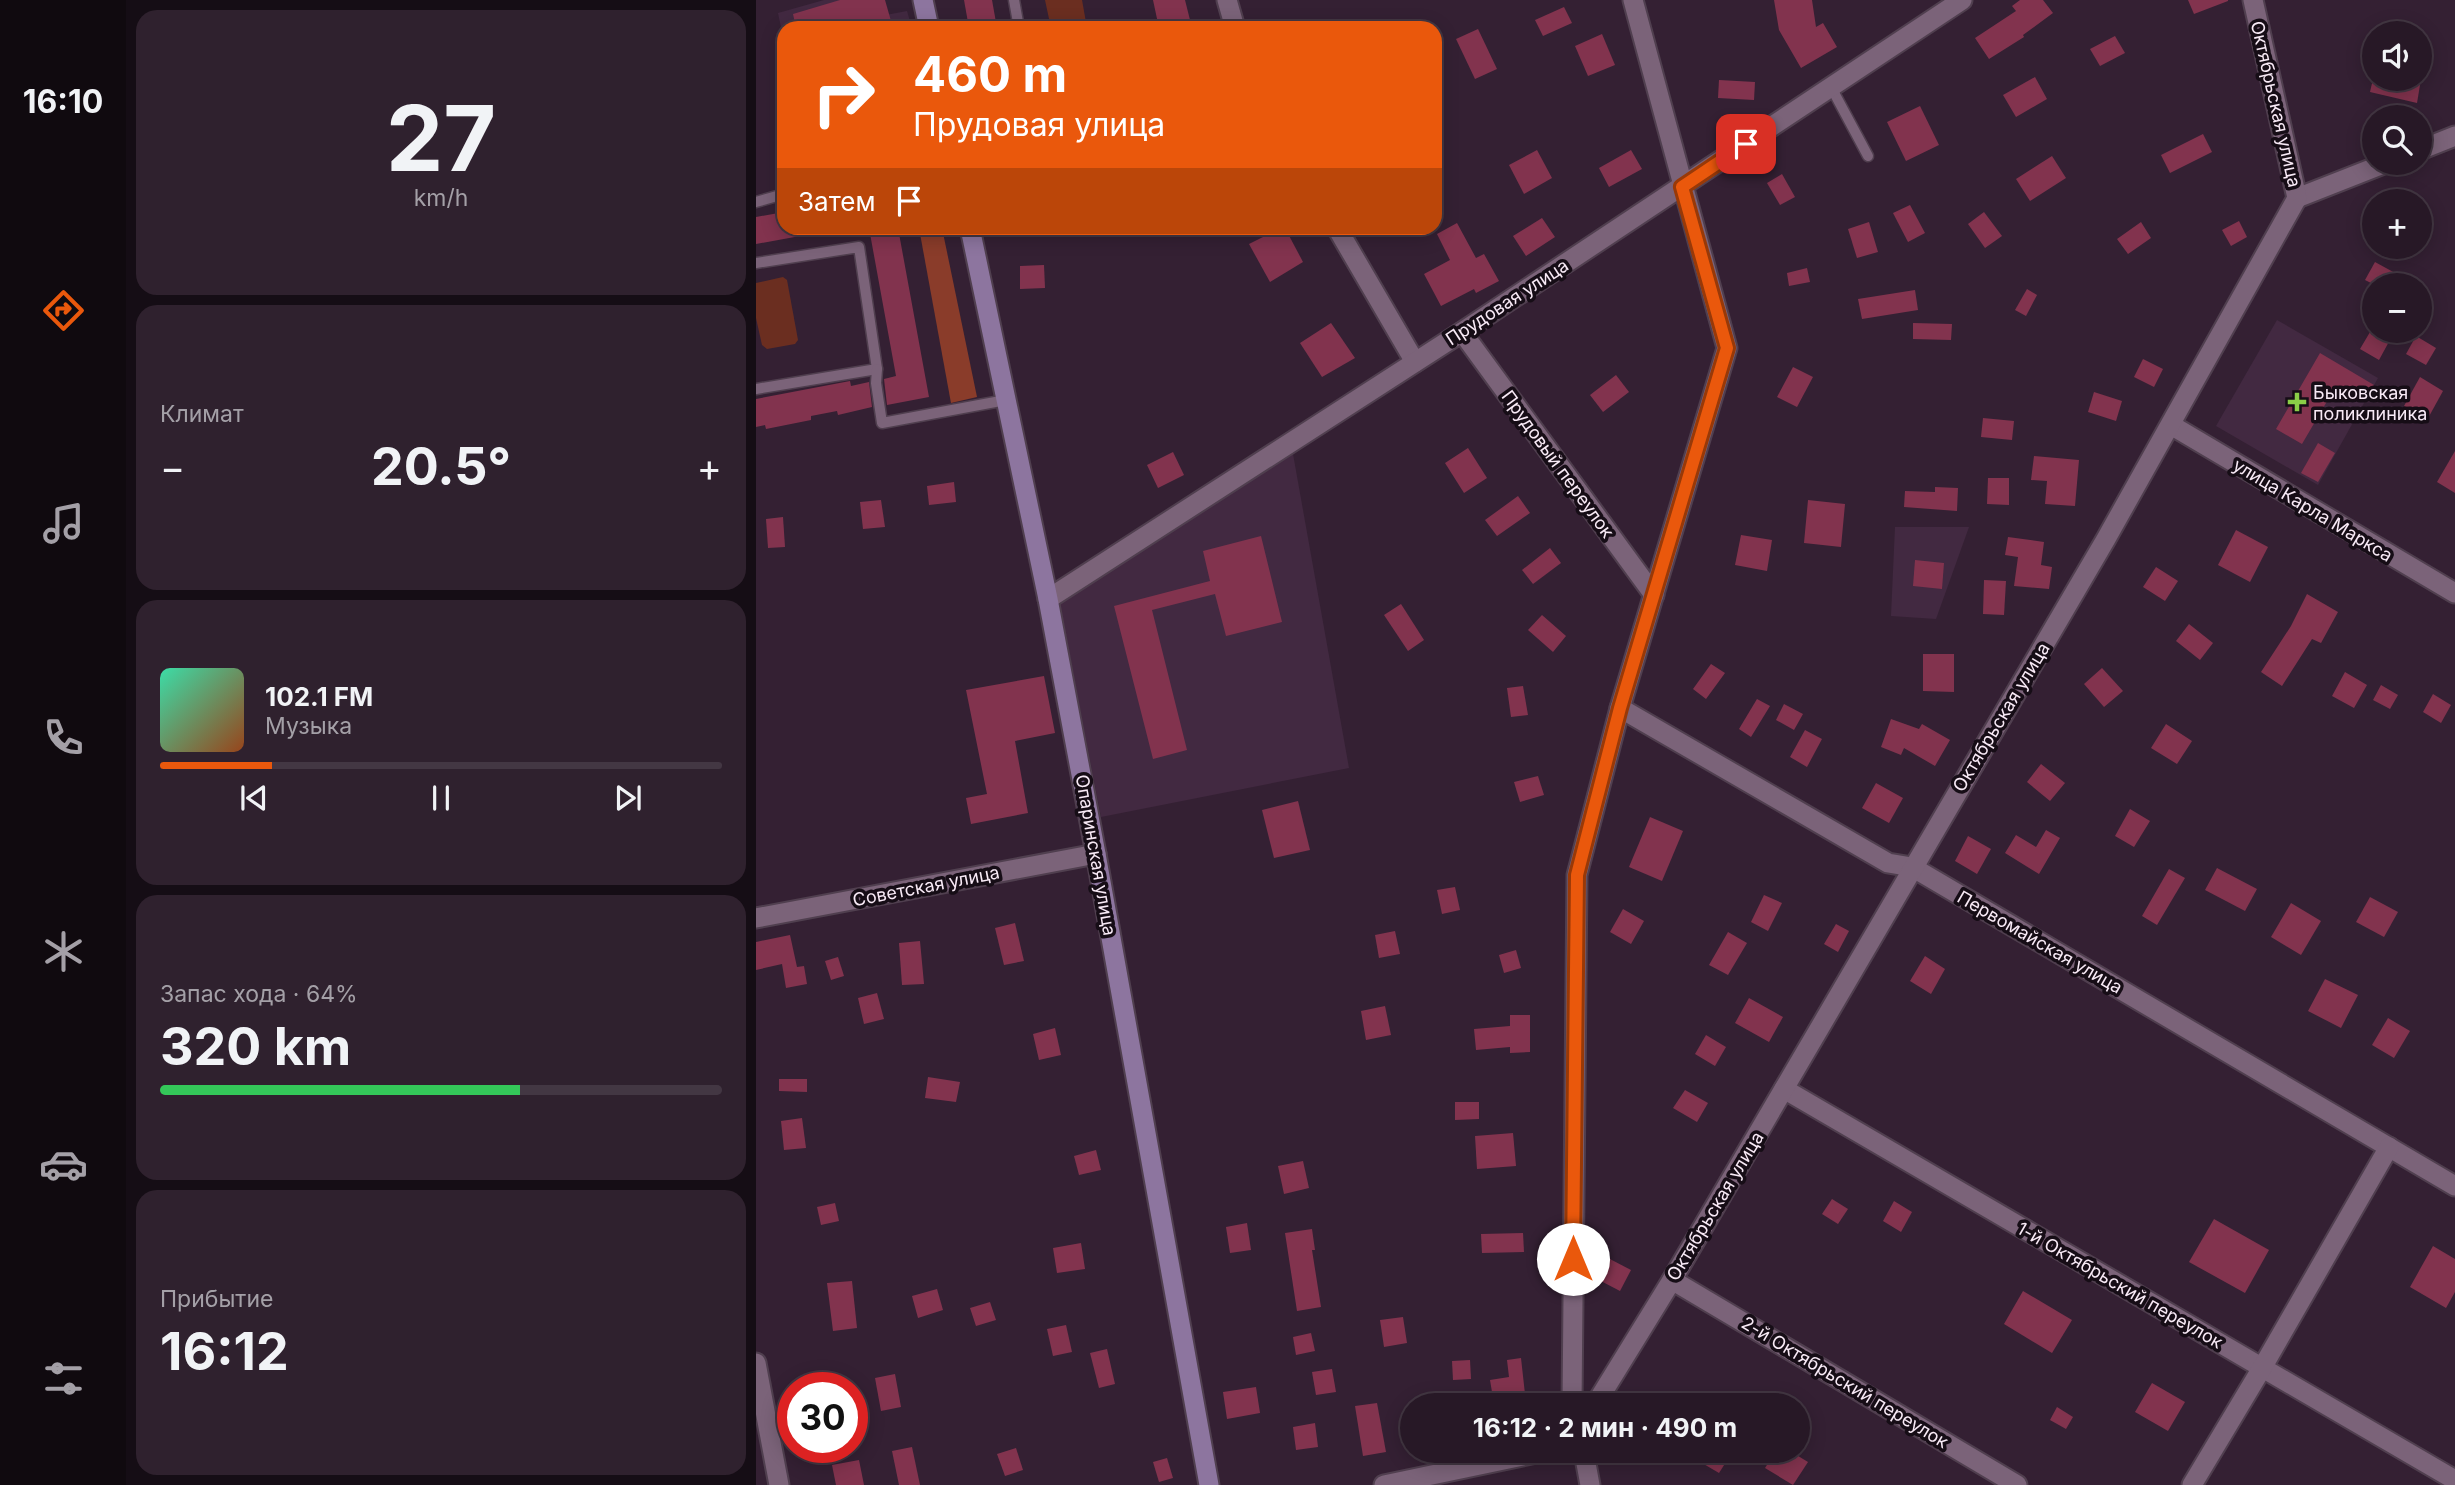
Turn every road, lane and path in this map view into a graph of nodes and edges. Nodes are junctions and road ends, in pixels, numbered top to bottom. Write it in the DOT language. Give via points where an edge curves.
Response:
graph roads {
  1 [pos="923,0"];
  2 [pos="1014,0"];
  3 [pos="1227,0"];
  4 [pos="1633,0"];
  5 [pos="1962,0"];
  6 [pos="2253,0"];
  7 [pos="928,21"];
  8 [pos="1018,21"];
  9 [pos="1233,21"];
  10 [pos="1831,88"];
  11 [pos="2455,136"];
  12 [pos="2432,145"];
  13 [pos="1868,156"];
  14 [pos="2362,172"];
  15 [pos="1682,187"];
  16 [pos="777,196"];
  17 [pos="2297,198"];
  18 [pos="756,202"];
  19 [pos="971,235"];
  20 [pos="1341,235"];
  21 [pos="756,263"];
  22 [pos="1462,332"];
  23 [pos="1415,362"];
  24 [pos="877,369"];
  25 [pos="756,390"];
  26 [pos="1006,400"];
  27 [pos="2171,425"];
  28 [pos="2455,593"];
  29 [pos="1654,595"];
  30 [pos="1048,599"];
  31 [pos="1620,708"];
  32 [pos="1096,854"];
  33 [pos="1912,867"];
  34 [pos="756,918"];
  35 [pos="1784,1089"];
  36 [pos="2389,1147"];
  37 [pos="2455,1186"];
  38 [pos="1672,1280"];
  39 [pos="756,1363"];
  40 [pos="2262,1368"];
  41 [pos="1572,1393"];
  42 [pos="1602,1393"];
  43 [pos="1489,1463"];
  44 [pos="1587,1463"];
  45 [pos="2455,1480"];
  46 [pos="779,1485"];
  47 [pos="1209,1485"];
  48 [pos="1384,1485"];
  49 [pos="1590,1485"];
  50 [pos="2017,1485"];
  51 [pos="2192,1485"];
  1 -- 7 [label="main road"];
  2 -- 8 [label="lane"];
  3 -- 9 [label="street"];
  4 -- 15 [label="street"];
  5 -- 10 [label="street, Прудовая улица"];
  6 -- 17 [label="street, Октябрьская улица"];
  10 -- 13 [label="lane"];
  10 -- 15 [label="street, Прудовая улица"];
  11 -- 12 [label="street"];
  14 -- 17 [label="street"];
  15 -- 22 [label="street, Прудовая улица"];
  15 -- 29 [label="street" via="1727,348"];
  16 -- 18 [label="lane"];
  17 -- 27 [label="street, Октябрьская улица"];
  19 -- 26 [label="main road, Опаринская улица"];
  20 -- 23 [label="street"];
  21 -- 24 [label="lane" via="859,247"];
  22 -- 23 [label="street, Прудовая улица"];
  22 -- 29 [label="street, Прудовый переулок"];
  23 -- 30 [label="street, Прудовая улица"];
  24 -- 25 [label="lane"];
  24 -- 26 [label="lane" via="882,423"];
  26 -- 30 [label="main road, Опаринская улица"];
  27 -- 28 [label="street, улица Карла Маркса"];
  27 -- 33 [label="street, Октябрьская улица"];
  29 -- 31 [label="street"];
  30 -- 32 [label="main road, Опаринская улица"];
  31 -- 33 [label="street, Первомайская улица" via="1888,863"];
  31 -- 41 [label="street" via="1577,875"];
  32 -- 34 [label="street, Советская улица"];
  32 -- 47 [label="main road, Опаринская улица"];
  33 -- 35 [label="street, Октябрьская улица"];
  33 -- 36 [label="street, Первомайская улица"];
  35 -- 38 [label="street, Октябрьская улица"];
  35 -- 40 [label="street, 1-й Октябрьский переулок"];
  36 -- 37 [label="street, Первомайская улица"];
  36 -- 40 [label="street"];
  38 -- 42 [label="street, Октябрьская улица"];
  38 -- 50 [label="street, 2-й Октябрьский переулок"];
  39 -- 46 [label="street"];
  40 -- 45 [label="street, 1-й Октябрьский переулок"];
  40 -- 51 [label="street"];
  43 -- 48 [label="street"];
  44 -- 49 [label="street"];
}
